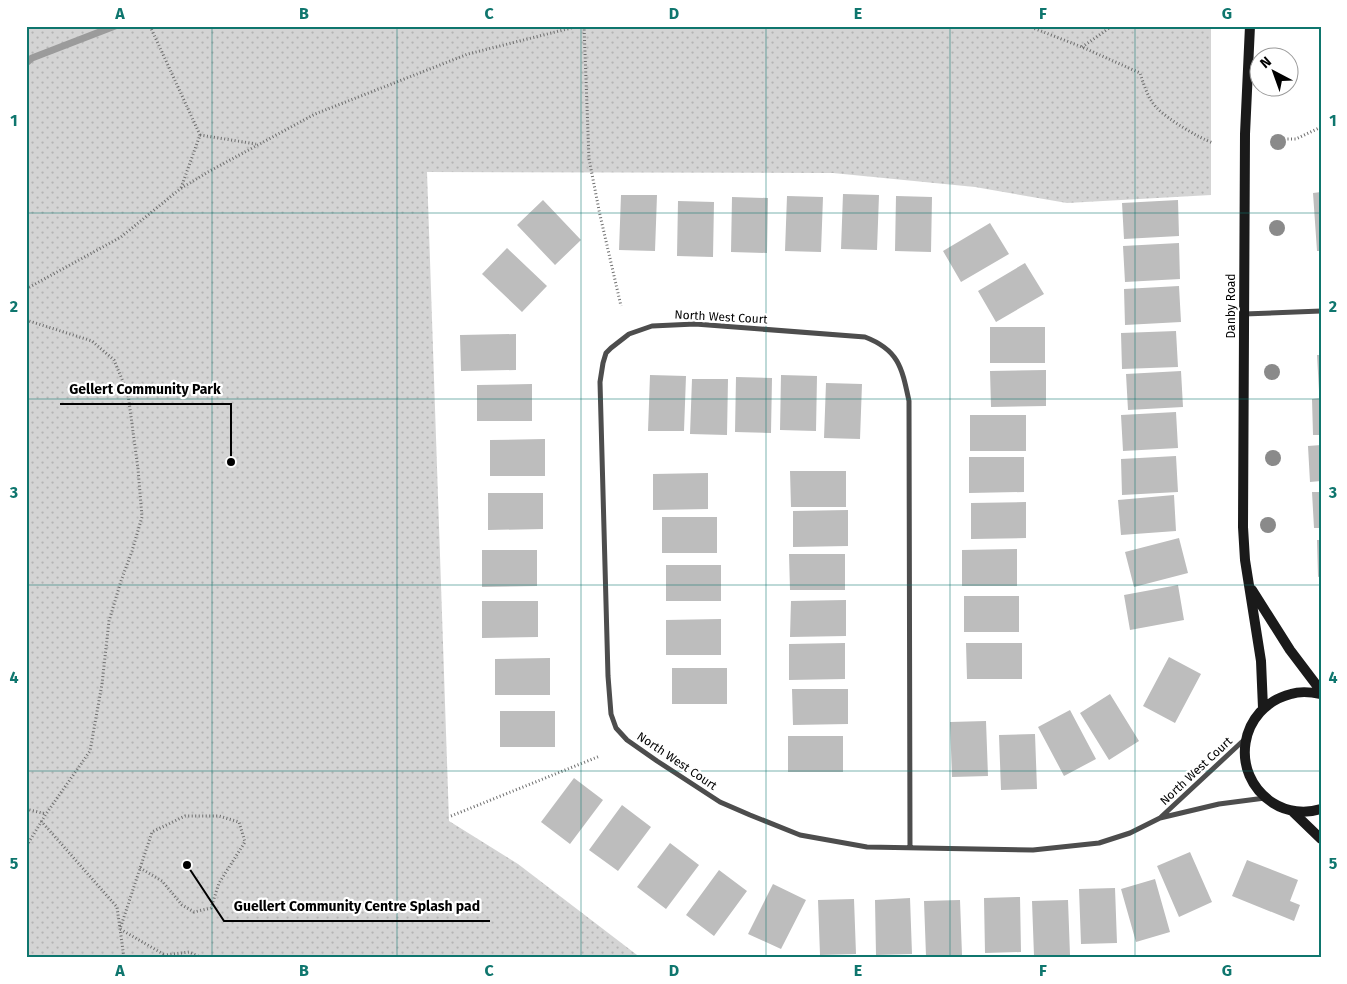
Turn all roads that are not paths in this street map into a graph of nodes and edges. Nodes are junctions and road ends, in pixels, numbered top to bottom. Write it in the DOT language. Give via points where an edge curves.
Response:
graph roads {
  1 [pos="1250,26"];
  2 [pos="1321,311"];
  3 [pos="1244,314"];
  4 [pos="1249,585"];
  5 [pos="1321,692"];
  6 [pos="1263,708"];
  7 [pos="1246,738"];
  8 [pos="1266,798"];
  9 [pos="1321,809"];
  10 [pos="1292,811"];
  11 [pos="1160,818"];
  12 [pos="1321,838"];
  13 [pos="910,848"];
  1 -- 3 [label="street, Danby Road" via="1245,134"];
  2 -- 3 [label="street"];
  3 -- 4 [label="street, Danby Road" via="1243,527"];
  4 -- 5 [label="street, Danby Road"];
  4 -- 6 [label="street, Danby Road" via="1261,661"];
  5 -- 6 [label="street" via="1292,693"];
  6 -- 7 [label="street" via="1252,722"];
  7 -- 8 [label="street" via="1247,771 1254,786"];
  7 -- 11 [label="street, North West Court"];
  8 -- 10 [label="street"];
  8 -- 11 [label="street, North West Court" via="1219,804"];
  9 -- 10 [label="street"];
  10 -- 12 [label="street"];
  11 -- 13 [label="street, North West Court" via="1130,833 1099,843 1033,850"];
  13 -- 13 [label="street, North West Court" via="867,847 800,835 720,802 627,740 616,728 611,714 608,676 600,382 606,354 629,334 652,326 695,324 865,337 885,347 898,361 909,401"];
}
